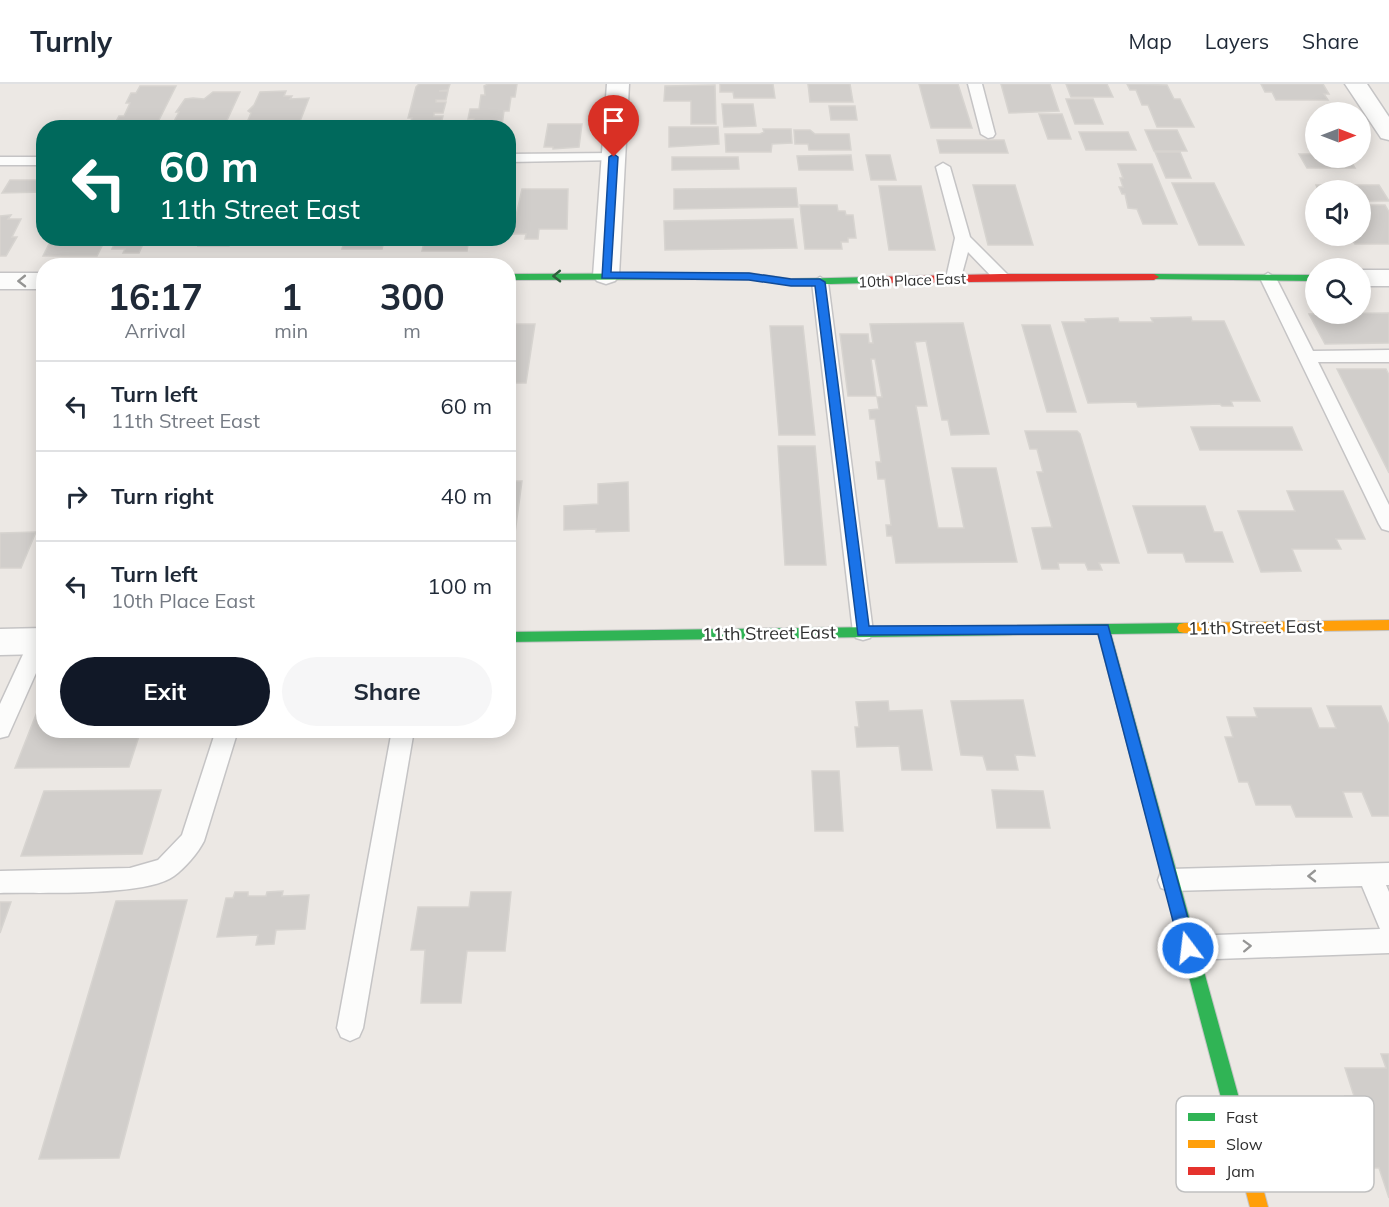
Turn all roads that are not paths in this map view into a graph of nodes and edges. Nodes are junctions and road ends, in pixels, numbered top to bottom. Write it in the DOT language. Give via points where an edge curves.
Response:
graph roads {
  1 [pos="618,84"];
  2 [pos="975,84"];
  3 [pos="1356,84"];
  4 [pos="1389,133"];
  5 [pos="988,134"];
  6 [pos="614,157"];
  7 [pos="516,158"];
  8 [pos="0,161"];
  9 [pos="36,161"];
  10 [pos="943,167"];
  11 [pos="963,238"];
  12 [pos="606,276"];
  13 [pos="516,277"];
  14 [pos="1001,277"];
  15 [pos="954,278"];
  16 [pos="1268,278"];
  17 [pos="1305,278"];
  18 [pos="1371,278"];
  19 [pos="1389,278"];
  20 [pos="0,281"];
  21 [pos="36,281"];
  22 [pos="820,282"];
  23 [pos="1389,356"];
  24 [pos="1307,357"];
  25 [pos="1386,513"];
  26 [pos="1389,625"];
  27 [pos="1103,629"];
  28 [pos="863,632"];
  29 [pos="516,637"];
  30 [pos="36,641"];
  31 [pos="0,642"];
  32 [pos="36,652"];
  33 [pos="0,729"];
  34 [pos="224,738"];
  35 [pos="402,738"];
  36 [pos="1380,875"];
  37 [pos="1170,880"];
  38 [pos="0,882"];
  39 [pos="1389,922"];
  40 [pos="1389,941"];
  41 [pos="1188,948"];
  42 [pos="350,1028"];
  43 [pos="1229,1096"];
  44 [pos="1255,1192"];
  45 [pos="1259,1207"];
  1 -- 6 [label="street"];
  2 -- 5 [label="lane"];
  3 -- 4 [label="street"];
  6 -- 7 [label="lane"];
  6 -- 12 [label="street"];
  8 -- 9 [label="lane"];
  10 -- 11 [label="lane"];
  11 -- 14 [label="lane"];
  11 -- 15 [label="lane"];
  12 -- 13 [label="street, 10th Place East, one-way"];
  12 -- 22 [label="street, 10th Place East" via="749,276"];
  14 -- 15 [label="street, 10th Place East"];
  14 -- 16 [label="street, 10th Place East"];
  15 -- 22 [label="street, 10th Place East"];
  16 -- 17 [label="street, 10th Place East"];
  16 -- 24 [label="lane"];
  18 -- 19 [label="street"];
  21 -- 20 [label="street, one-way"];
  22 -- 28 [label="lane"];
  23 -- 24 [label="lane"];
  24 -- 25 [label="lane"];
  26 -- 27 [label="street, 11th Street East"];
  27 -- 28 [label="street, 11th Street East"];
  27 -- 37 [label="street"];
  28 -- 29 [label="street, 11th Street East"];
  30 -- 31 [label="street"];
  32 -- 33 [label="lane"];
  34 -- 38 [label="lane" via="192,841 165,869 129,879"];
  35 -- 42 [label="lane"];
  36 -- 37 [label="lane, one-way"];
  36 -- 39 [label="lane"];
  37 -- 41 [label="street"];
  41 -- 40 [label="lane, one-way"];
  41 -- 43 [label="street"];
  44 -- 45 [label="street"];
}
